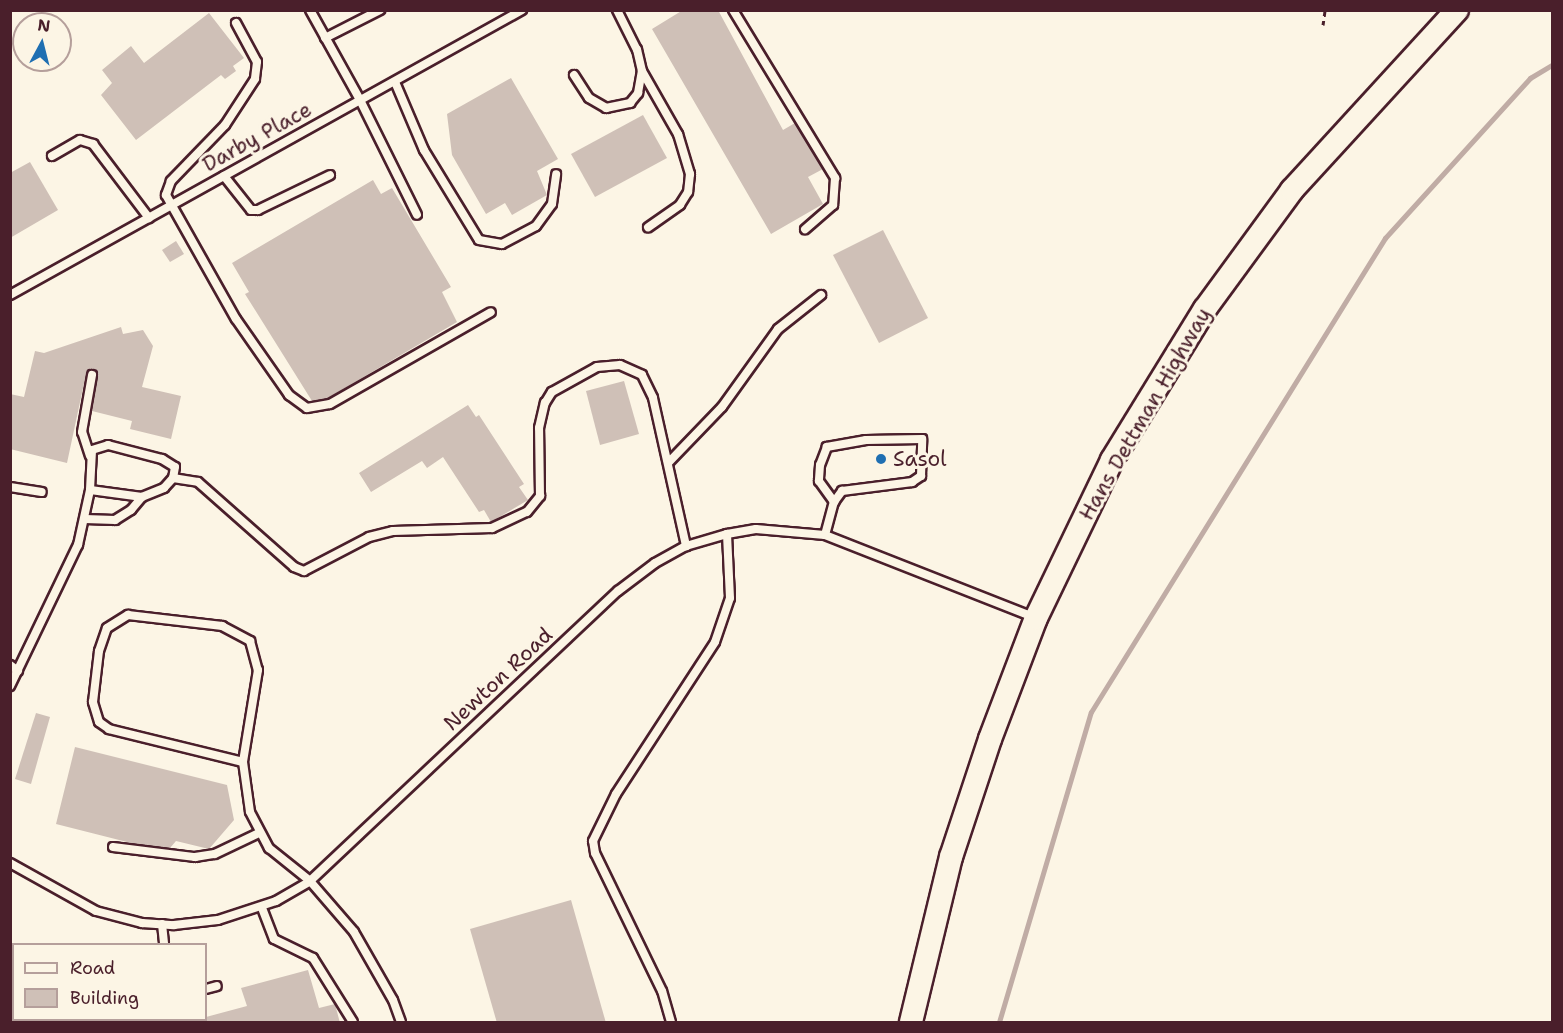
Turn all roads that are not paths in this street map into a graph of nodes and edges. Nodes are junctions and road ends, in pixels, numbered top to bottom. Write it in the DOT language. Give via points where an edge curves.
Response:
graph roads {
  1 [pos="310,10"];
  2 [pos="380,10"];
  3 [pos="522,10"];
  4 [pos="617,10"];
  5 [pos="733,10"];
  6 [pos="1457,10"];
  7 [pos="236,23"];
  8 [pos="325,38"];
  9 [pos="642,71"];
  10 [pos="574,75"];
  11 [pos="395,82"];
  12 [pos="360,100"];
  13 [pos="52,156"];
  14 [pos="556,174"];
  15 [pos="330,175"];
  16 [pos="224,176"];
  17 [pos="171,206"];
  18 [pos="417,215"];
  19 [pos="149,218"];
  20 [pos="648,227"];
  21 [pos="805,229"];
  22 [pos="10,295"];
  23 [pos="820,295"];
  24 [pos="491,312"];
  25 [pos="92,375"];
  26 [pos="90,456"];
  27 [pos="669,462"];
  28 [pos="173,478"];
  29 [pos="10,487"];
  30 [pos="90,490"];
  31 [pos="42,492"];
  32 [pos="142,497"];
  33 [pos="834,502"];
  34 [pos="86,519"];
  35 [pos="727,534"];
  36 [pos="825,535"];
  37 [pos="686,546"];
  38 [pos="1036,618"];
  39 [pos="10,665"];
  40 [pos="18,671"];
  41 [pos="10,686"];
  42 [pos="243,762"];
  43 [pos="259,833"];
  44 [pos="113,847"];
  45 [pos="10,863"];
  46 [pos="310,881"];
  47 [pos="262,908"];
  48 [pos="162,924"];
  49 [pos="164,943"];
  50 [pos="217,986"];
  51 [pos="207,989"];
  52 [pos="353,1023"];
  53 [pos="401,1023"];
  54 [pos="671,1023"];
  55 [pos="911,1023"];
  1 -- 8 [label="lane"];
  2 -- 8 [label="lane"];
  3 -- 11 [label="lane, Darby Place"];
  4 -- 9 [label="lane" via="627,26"];
  5 -- 21 [label="lane" via="835,178 833,205"];
  6 -- 38 [label="street, Hans Dettman Highway" via="1292,190 1205,309 1112,460"];
  7 -- 17 [label="lane" via="257,62 255,79 244,101 171,182 166,195"];
  8 -- 12 [label="lane"];
  9 -- 10 [label="lane" via="638,93 630,103 617,109 597,105"];
  9 -- 20 [label="lane" via="678,134 690,174 680,204"];
  11 -- 12 [label="lane, Darby Place"];
  11 -- 14 [label="lane" via="433,167 479,240 502,244 536,226 552,204"];
  12 -- 16 [label="lane, Darby Place"];
  12 -- 18 [label="lane"];
  13 -- 19 [label="lane" via="80,140 93,144 130,198"];
  15 -- 16 [label="lane" via="258,210 250,210"];
  16 -- 17 [label="lane, Darby Place"];
  17 -- 19 [label="lane, Darby Place"];
  17 -- 24 [label="lane" via="236,319 289,395 307,408 330,404"];
  19 -- 22 [label="lane, Darby Place"];
  23 -- 27 [label="lane" via="778,329 716,414"];
  25 -- 26 [label="lane" via="82,432"];
  26 -- 28 [label="lane" via="98,446 108,445 151,456 171,462 175,467"];
  26 -- 30 [label="lane"];
  27 -- 28 [label="lane" via="653,398 642,375 620,364 597,367 552,392 544,403 538,428 540,496 527,512 492,528 393,531 369,537 304,571 294,567 198,483"];
  27 -- 37 [label="lane"];
  28 -- 32 [label="lane" via="157,492"];
  29 -- 31 [label="lane"];
  30 -- 32 [label="lane"];
  30 -- 34 [label="lane"];
  32 -- 34 [label="lane" via="115,520"];
  33 -- 33 [label="lane" via="819,482 819,465 827,447 866,440 922,439 922,472 917,480 851,488"];
  33 -- 36 [label="lane"];
  34 -- 40 [label="lane" via="78,545"];
  35 -- 36 [label="lane, Newton Road" via="756,530"];
  35 -- 37 [label="lane, Newton Road"];
  35 -- 54 [label="lane" via="730,598 715,642 616,794 593,841 595,853 649,962"];
  36 -- 38 [label="lane, Newton Road"];
  37 -- 46 [label="lane, Newton Road" via="618,591"];
  38 -- 55 [label="street, Hans Dettman Highway" via="954,847"];
  39 -- 40 [label="lane"];
  40 -- 41 [label="lane"];
  42 -- 42 [label="lane" via="258,670 250,641 222,626 128,615 107,628 99,651 93,702 99,722 109,729"];
  42 -- 43 [label="lane" via="250,812"];
  43 -- 44 [label="lane" via="214,854 195,857"];
  43 -- 46 [label="lane" via="280,859"];
  45 -- 48 [label="lane, Newton Road" via="96,911"];
  46 -- 47 [label="lane, Newton Road"];
  46 -- 53 [label="lane" via="354,932 393,1000"];
  47 -- 48 [label="lane, Newton Road" via="218,920"];
  47 -- 52 [label="lane" via="274,939 313,958"];
  48 -- 49 [label="lane"];
  50 -- 51 [label="lane"];
}
